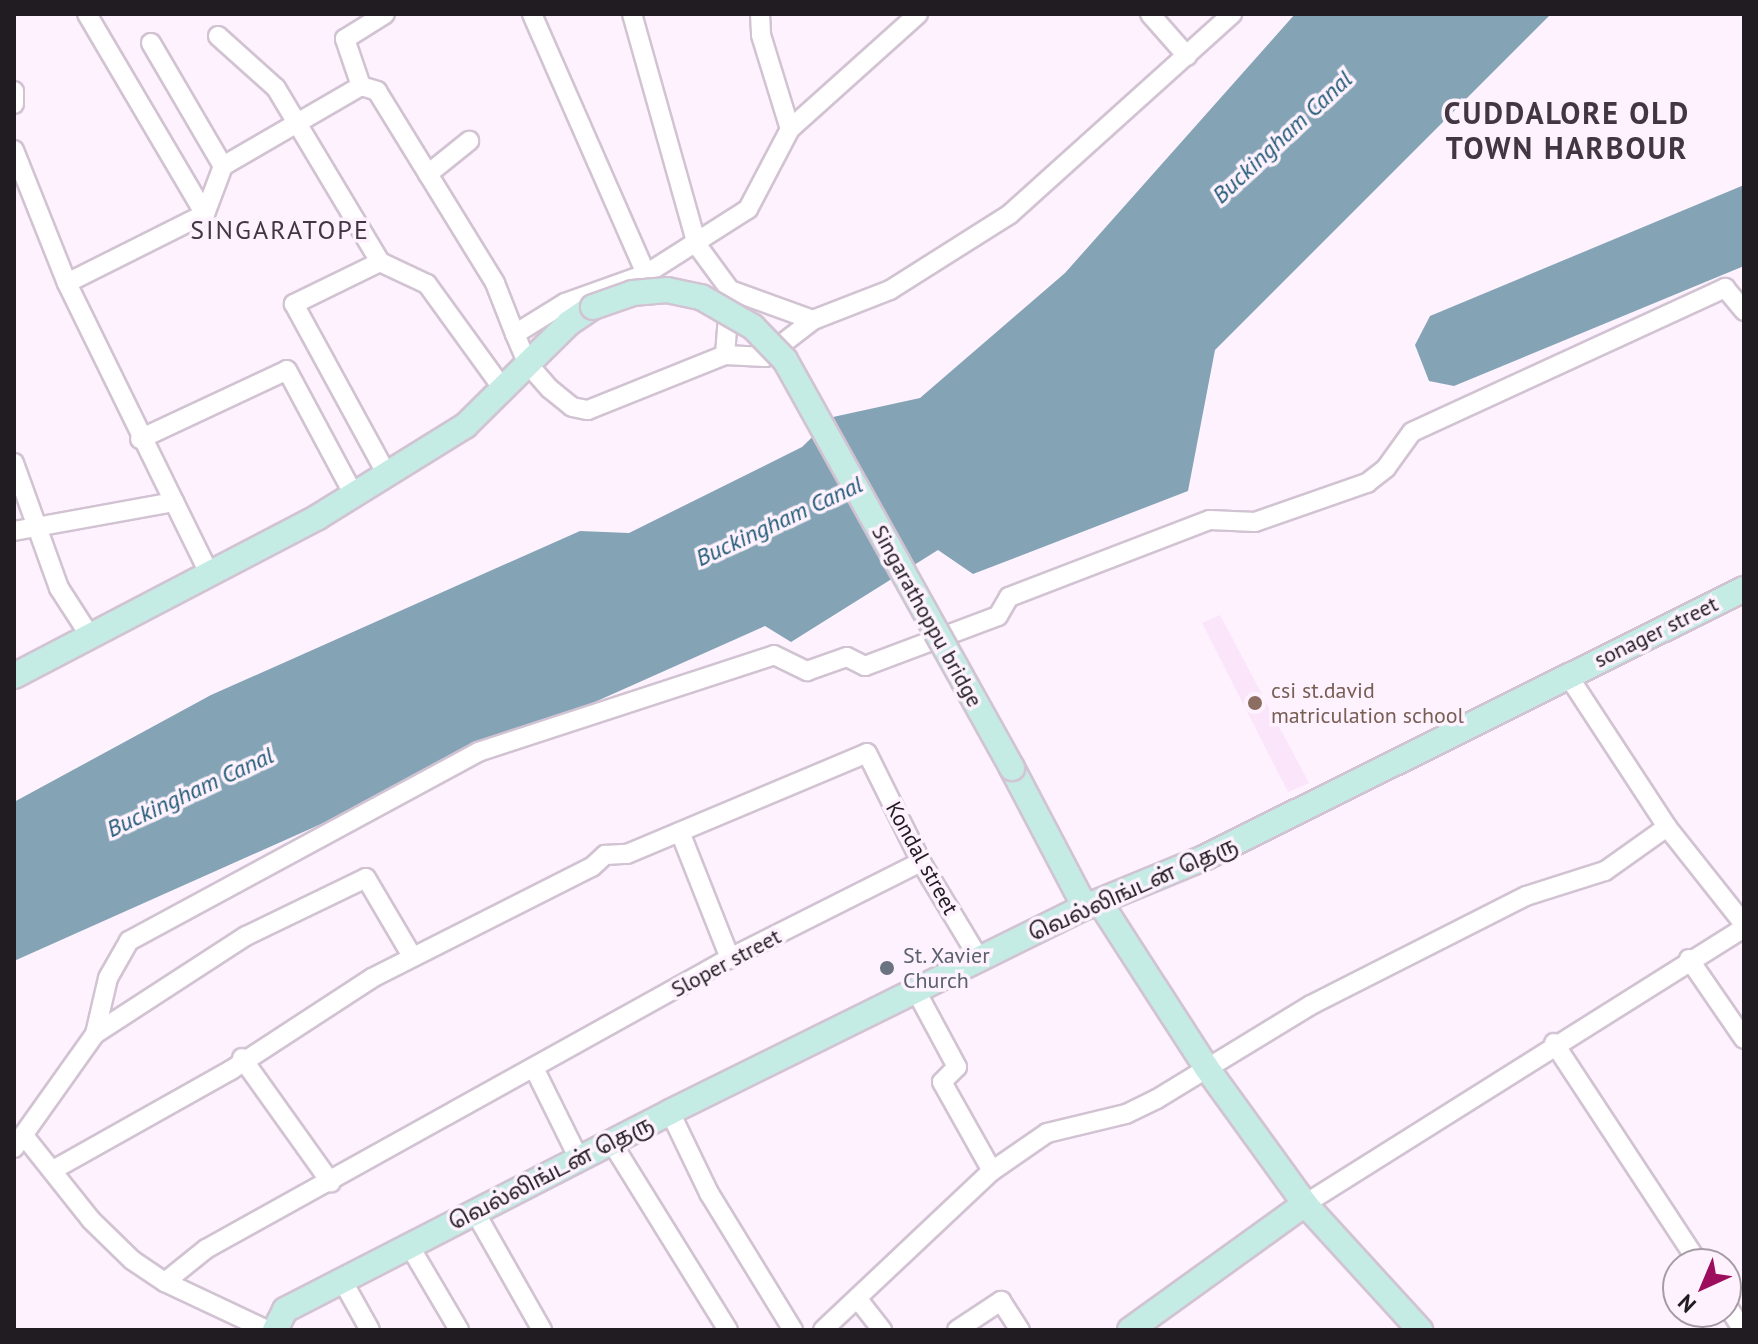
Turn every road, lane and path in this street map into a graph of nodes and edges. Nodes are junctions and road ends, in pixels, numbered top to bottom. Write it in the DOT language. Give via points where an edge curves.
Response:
graph roads {
  1 [pos="87,14"];
  2 [pos="532,14"];
  3 [pos="632,14"];
  4 [pos="760,14"];
  5 [pos="918,14"];
  6 [pos="1150,14"];
  7 [pos="1232,14"];
  8 [pos="376,16"];
  9 [pos="218,36"];
  10 [pos="151,43"];
  11 [pos="1187,56"];
  12 [pos="361,86"];
  13 [pos="14,91"];
  14 [pos="14,104"];
  15 [pos="299,123"];
  16 [pos="790,129"];
  17 [pos="469,141"];
  18 [pos="14,150"];
  19 [pos="223,166"];
  20 [pos="428,174"];
  21 [pos="18,176"];
  22 [pos="205,214"];
  23 [pos="697,245"];
  24 [pos="380,262"];
  25 [pos="646,274"];
  26 [pos="67,283"];
  27 [pos="730,290"];
  28 [pos="1744,311"];
  29 [pos="813,320"];
  30 [pos="515,334"];
  31 [pos="725,355"];
  32 [pos="528,364"];
  33 [pos="503,389"];
  34 [pos="140,439"];
  35 [pos="14,463"];
  36 [pos="386,473"];
  37 [pos="353,493"];
  38 [pos="174,502"];
  39 [pos="39,526"];
  40 [pos="14,531"];
  41 [pos="208,571"];
  42 [pos="1744,589"];
  43 [pos="88,633"];
  44 [pos="1608,655"];
  45 [pos="17,668"];
  46 [pos="1567,674"];
  47 [pos="1667,827"];
  48 [pos="680,832"];
  49 [pos="921,862"];
  50 [pos="1093,906"];
  51 [pos="1744,926"];
  52 [pos="412,956"];
  53 [pos="730,958"];
  54 [pos="1689,959"];
  55 [pos="980,960"];
  56 [pos="916,991"];
  57 [pos="95,1034"];
  58 [pos="1744,1039"];
  59 [pos="1554,1043"];
  60 [pos="242,1058"];
  61 [pos="1206,1067"];
  62 [pos="535,1070"];
  63 [pos="670,1112"];
  64 [pos="19,1142"];
  65 [pos="612,1143"];
  66 [pos="579,1159"];
  67 [pos="53,1170"];
  68 [pos="992,1171"];
  69 [pos="331,1183"];
  70 [pos="1305,1204"];
  71 [pos="475,1212"];
  72 [pos="409,1245"];
  73 [pos="1689,1248"];
  74 [pos="342,1280"];
  75 [pos="165,1282"];
  76 [pos="857,1298"];
  77 [pos="267,1330"];
  78 [pos="275,1330"];
  79 [pos="370,1330"];
  80 [pos="459,1330"];
  81 [pos="542,1330"];
  82 [pos="728,1330"];
  83 [pos="793,1330"];
  84 [pos="823,1330"];
  85 [pos="882,1330"];
  86 [pos="957,1330"];
  87 [pos="1020,1330"];
  88 [pos="1130,1330"];
  89 [pos="1420,1330"];
  1 -- 22 [label="street"];
  2 -- 25 [label="street"];
  3 -- 23 [label="street"];
  4 -- 16 [label="street" via="761,35"];
  5 -- 16 [label="street"];
  6 -- 11 [label="street"];
  7 -- 11 [label="street"];
  8 -- 12 [label="street" via="345,39"];
  9 -- 15 [label="street" via="276,88"];
  10 -- 19 [label="street"];
  11 -- 29 [label="street" via="1010,214 890,290"];
  12 -- 15 [label="street"];
  12 -- 20 [label="street" via="377,91"];
  13 -- 14 [label="street"];
  15 -- 19 [label="street"];
  15 -- 24 [label="street"];
  16 -- 23 [label="street" via="748,209"];
  17 -- 20 [label="street"];
  18 -- 21 [label="street"];
  19 -- 22 [label="street"];
  20 -- 30 [label="street" via="495,283"];
  21 -- 26 [label="street"];
  22 -- 26 [label="street"];
  23 -- 25 [label="street"];
  23 -- 27 [label="street"];
  24 -- 33 [label="street" via="427,284"];
  24 -- 36 [label="street" via="294,304"];
  25 -- 30 [label="street" via="565,303"];
  26 -- 34 [label="street"];
  27 -- 29 [label="street"];
  27 -- 31 [label="street"];
  28 -- 57 [label="street" via="1725,288 1412,432 1386,468 1367,483 1255,522 1210,520 1009,597 998,616 865,666 847,657 807,671 774,655 478,752 129,941 108,978"];
  29 -- 31 [label="street" via="765,357"];
  30 -- 32 [label="street"];
  31 -- 32 [label="street" via="588,410 572,407"];
  32 -- 33 [label="main road"];
  32 -- 50 [label="main road, Singarathoppu bridge, bridge" via="593,307 655,291 701,297 753,327 785,360"];
  33 -- 36 [label="main road" via="465,426"];
  34 -- 37 [label="street" via="287,370"];
  34 -- 38 [label="street"];
  35 -- 39 [label="street"];
  36 -- 37 [label="main road"];
  37 -- 41 [label="main road" via="318,517"];
  38 -- 39 [label="street"];
  38 -- 41 [label="street"];
  39 -- 40 [label="street"];
  39 -- 43 [label="street" via="59,588"];
  41 -- 43 [label="main road"];
  42 -- 44 [label="main road"];
  43 -- 45 [label="main road"];
  44 -- 46 [label="street, sonager street"];
  46 -- 47 [label="street"];
  46 -- 50 [label="main road, வெல்லிங்டன் தெரு" via="1204,858"];
  47 -- 51 [label="street"];
  47 -- 61 [label="street" via="1605,871 1526,896 1311,1005"];
  48 -- 49 [label="street, Kondal street" via="867,753"];
  48 -- 52 [label="street" via="627,854 605,855 592,867"];
  48 -- 53 [label="street"];
  49 -- 53 [label="street, Sloper street"];
  49 -- 55 [label="street, Kondal street"];
  50 -- 55 [label="main road, வெல்லிங்டன் தெரு"];
  50 -- 61 [label="main road"];
  51 -- 54 [label="street"];
  52 -- 57 [label="street" via="366,878 246,936"];
  52 -- 60 [label="street"];
  53 -- 62 [label="street, Sloper street"];
  54 -- 58 [label="street"];
  54 -- 59 [label="street"];
  55 -- 56 [label="main road, வெல்லிங்டன் தெரு"];
  56 -- 63 [label="main road, வெல்லிங்டன் தெரு"];
  56 -- 68 [label="street" via="957,1067 942,1082"];
  57 -- 64 [label="street"];
  59 -- 70 [label="street"];
  59 -- 73 [label="street"];
  60 -- 67 [label="street" via="231,1070"];
  60 -- 69 [label="street"];
  61 -- 68 [label="street" via="1126,1114 1047,1133"];
  61 -- 70 [label="main road"];
  62 -- 66 [label="street"];
  62 -- 69 [label="street, Sloper street"];
  63 -- 65 [label="main road, வெல்லிங்டன் தெரு"];
  63 -- 83 [label="street" via="709,1193"];
  64 -- 67 [label="street"];
  65 -- 66 [label="main road, வெல்லிங்டன் தெரு"];
  65 -- 82 [label="street"];
  66 -- 71 [label="main road, வெல்லிங்டன் தெரு"];
  67 -- 75 [label="street" via="91,1220"];
  68 -- 76 [label="street"];
  69 -- 75 [label="street, Sloper street" via="206,1249"];
  70 -- 88 [label="main road"];
  70 -- 89 [label="main road"];
  71 -- 72 [label="main road, வெல்லிங்டன் தெரு"];
  71 -- 81 [label="street"];
  72 -- 74 [label="main road, வெல்லிங்டன் தெரு"];
  72 -- 80 [label="street"];
  74 -- 78 [label="main road, வெல்லிங்டன் தெரு" via="285,1310"];
  74 -- 79 [label="street"];
  75 -- 77 [label="street"];
  76 -- 84 [label="street"];
  76 -- 85 [label="street"];
  86 -- 87 [label="street" via="1001,1301"];
}
